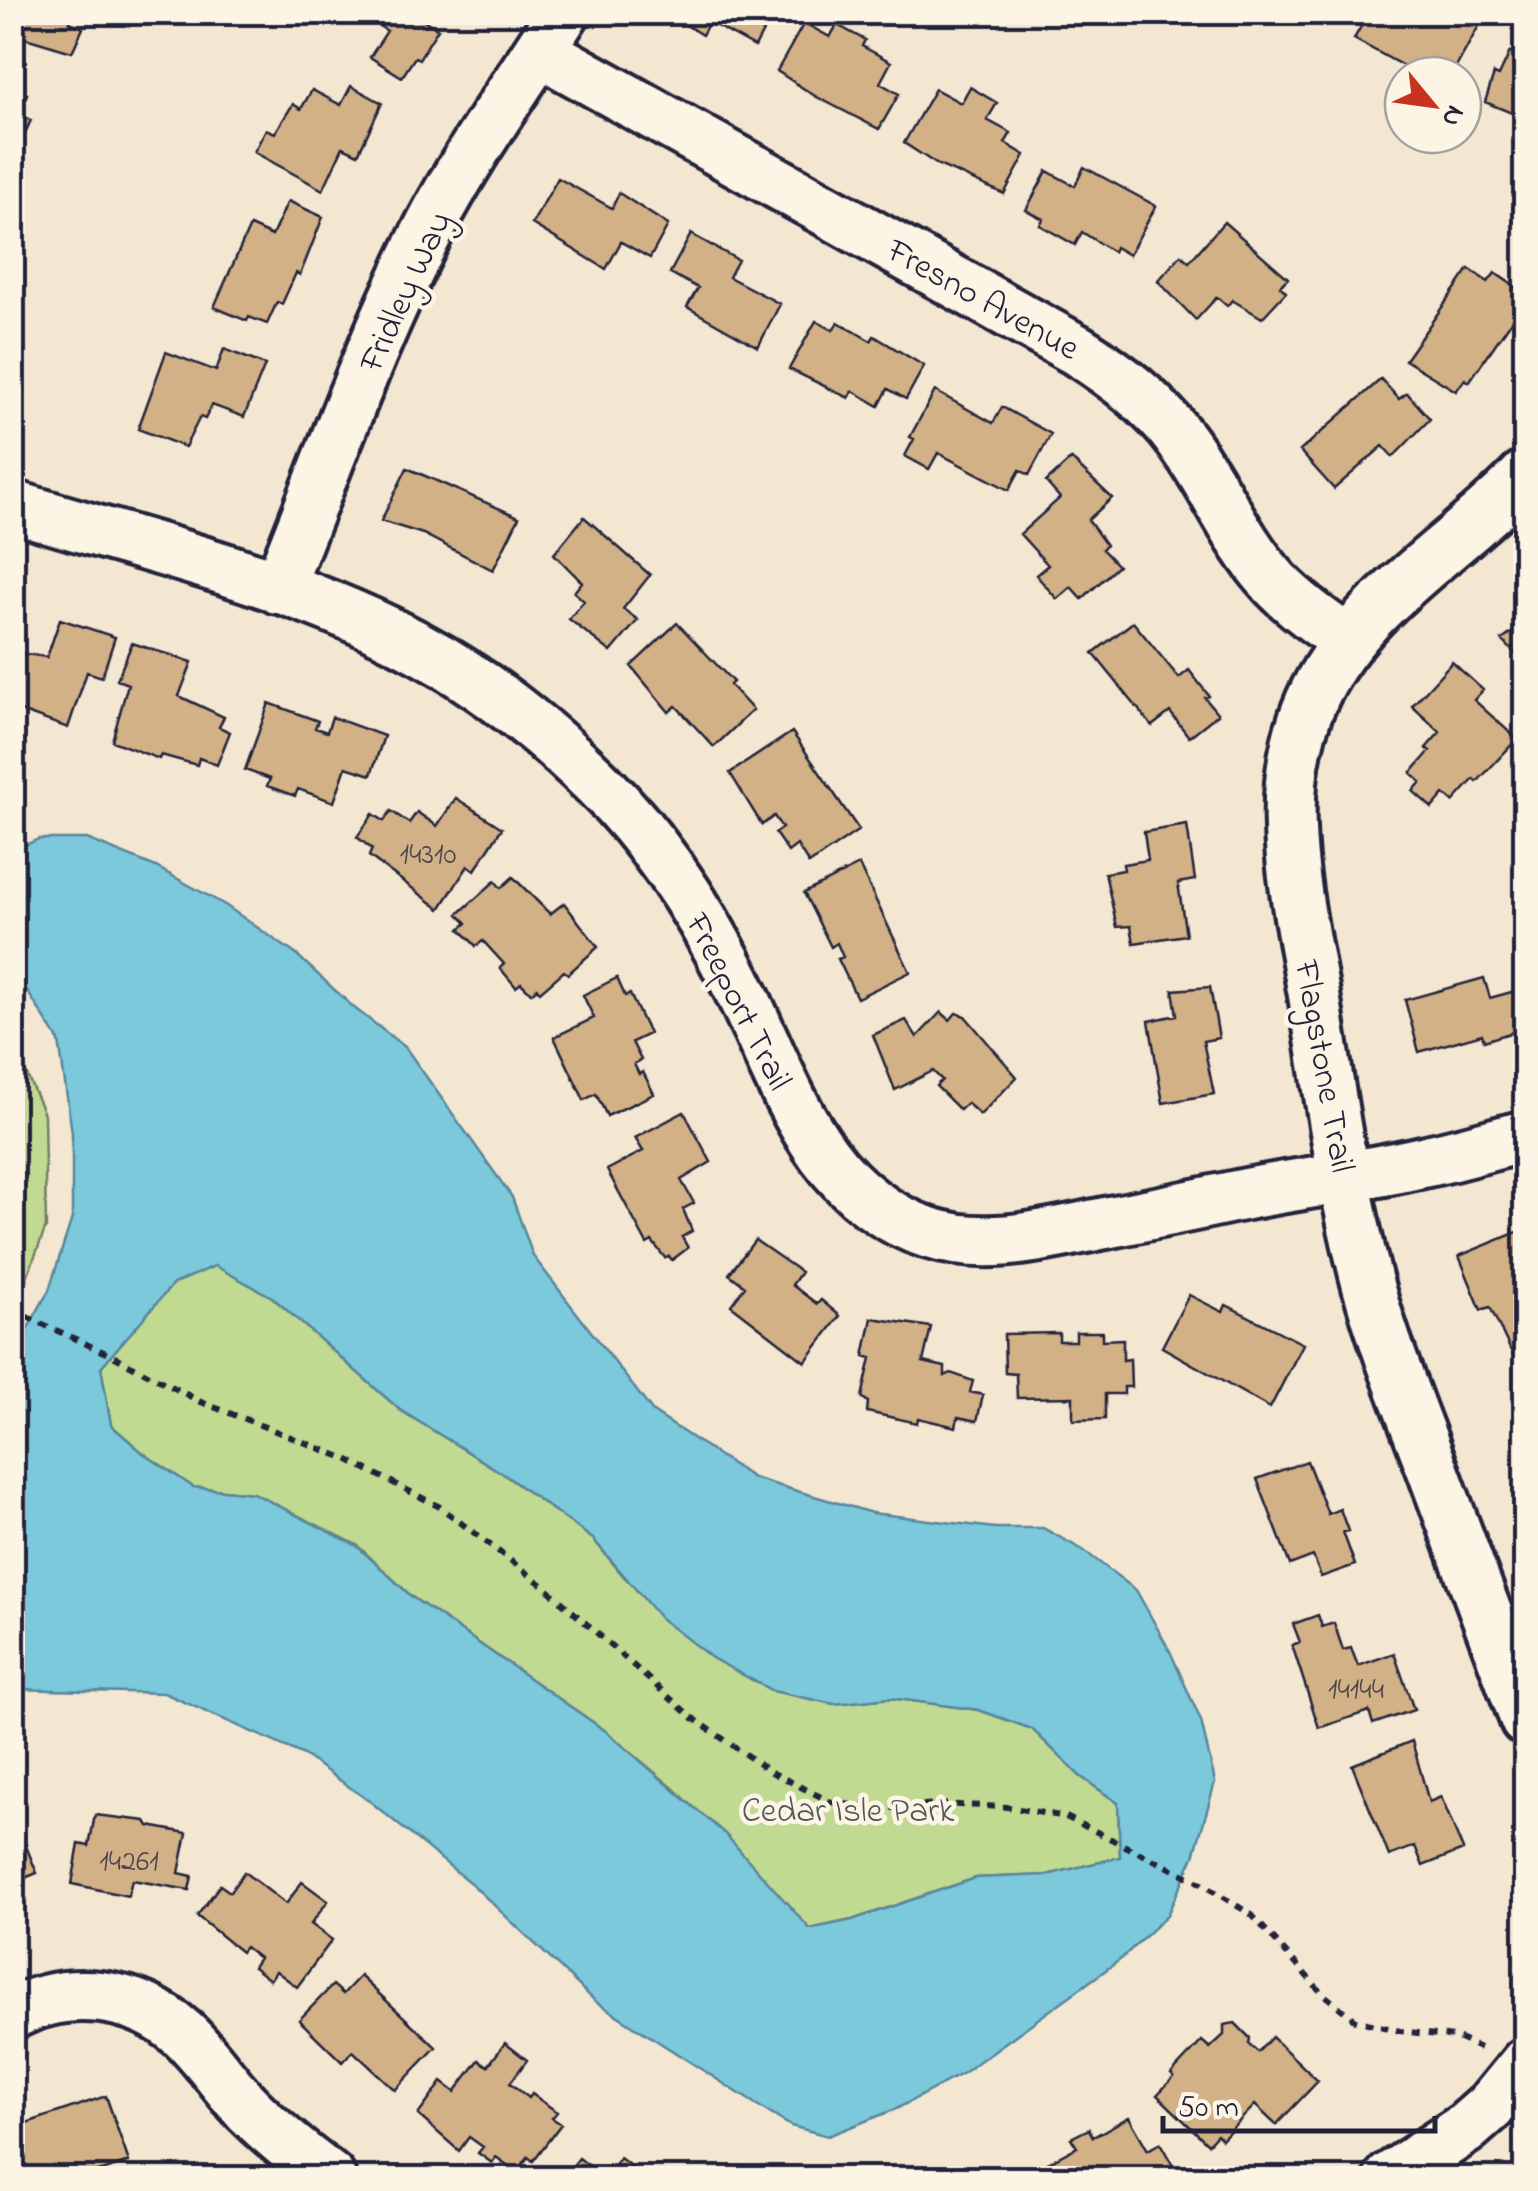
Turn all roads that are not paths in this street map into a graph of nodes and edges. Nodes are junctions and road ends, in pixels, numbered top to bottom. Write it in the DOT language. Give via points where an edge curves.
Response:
graph roads {
  1 [pos="552,32"];
  2 [pos="1526,475"];
  3 [pos="12,506"];
  4 [pos="278,588"];
  5 [pos="1347,640"];
  6 [pos="1526,1136"];
  7 [pos="1345,1176"];
  8 [pos="1526,1720"];
  9 [pos="12,2014"];
  10 [pos="1503,2055"];
  11 [pos="330,2178"];
  12 [pos="1390,2178"];
  1 -- 4 [label="street, Fridley Way" via="459,175 409,270"];
  1 -- 5 [label="street, Fresno Avenue" via="1116,374 1182,442 1273,582"];
  2 -- 5 [label="street, Flagstone Trail"];
  3 -- 4 [label="street, Freeport Trail"];
  4 -- 7 [label="street, Freeport Trail" via="422,649 489,691 600,785 694,908 822,1157 843,1182 896,1220 930,1233 997,1242"];
  5 -- 7 [label="street, Flagstone Trail" via="1315,693 1296,750 1288,810"];
  6 -- 7 [label="street, Freeport Trail"];
  7 -- 8 [label="street, Flagstone Trail" via="1368,1286"];
  9 -- 11 [label="street" via="80,1995 122,2001 161,2017 248,2108"];
  10 -- 12 [label="street" via="1491,2106"];
}
